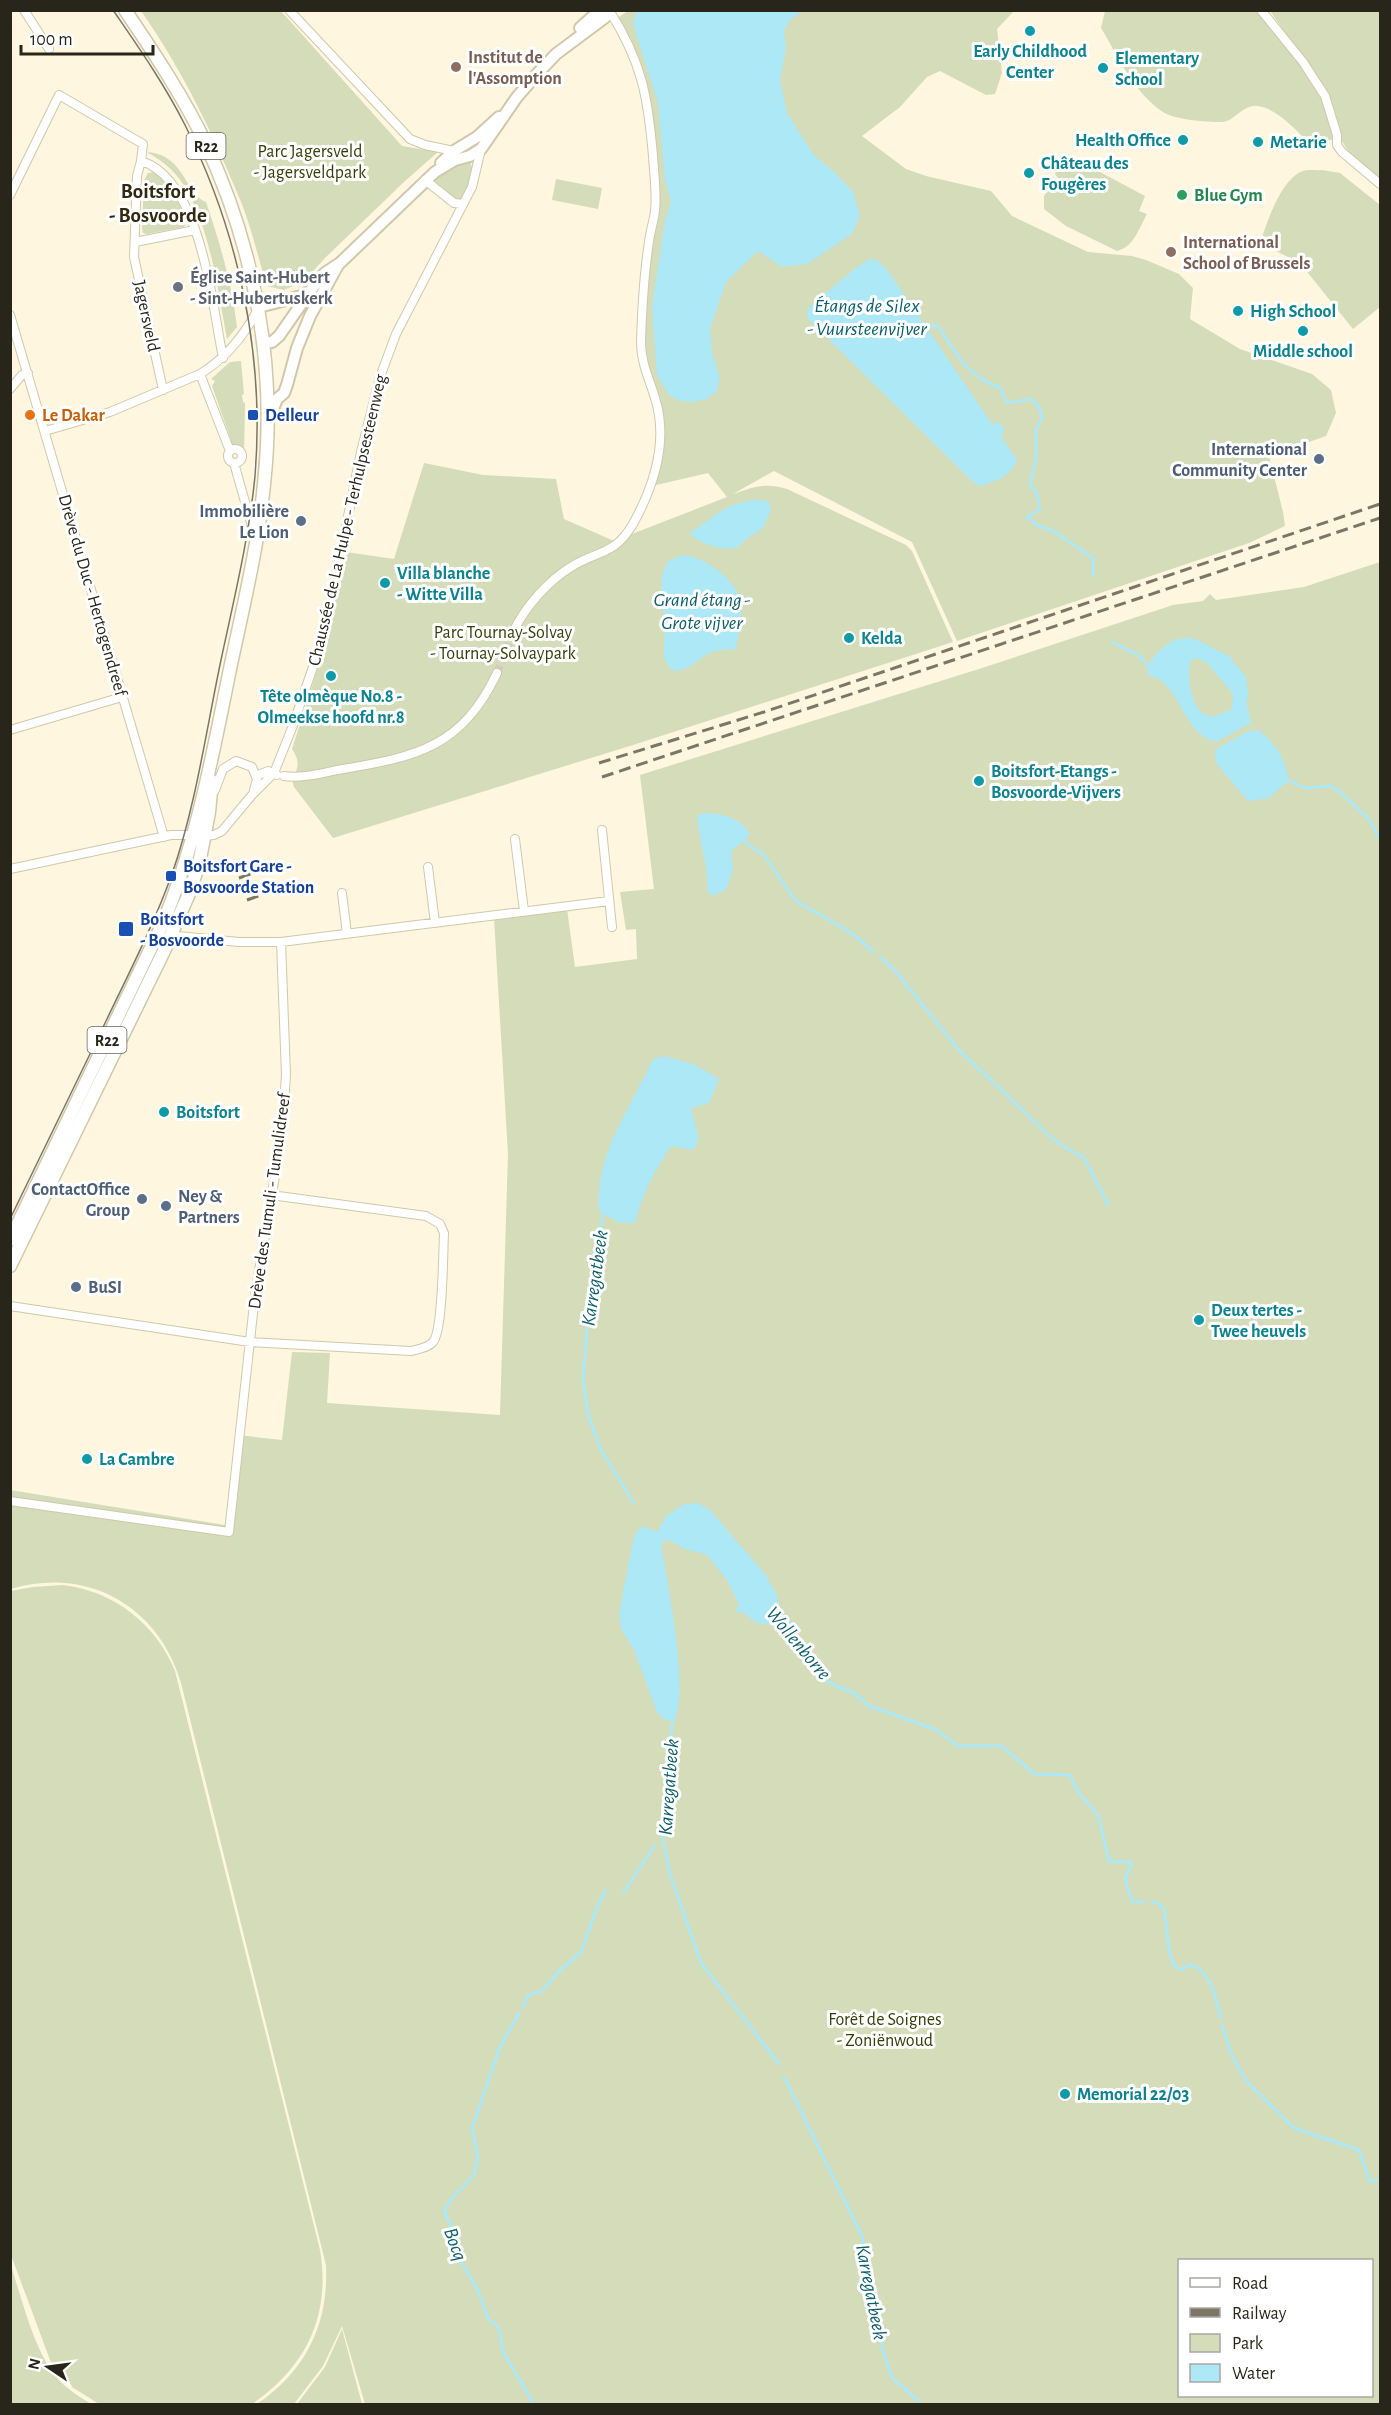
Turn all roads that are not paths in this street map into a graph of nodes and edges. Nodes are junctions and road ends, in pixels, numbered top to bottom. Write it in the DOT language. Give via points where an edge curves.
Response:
graph roads {
  1 [pos="24,10"];
  2 [pos="125,10"];
  3 [pos="290,10"];
  4 [pos="600,10"];
  5 [pos="608,10"];
  6 [pos="1261,10"];
  7 [pos="49,49"];
  8 [pos="556,54"];
  9 [pos="517,97"];
  10 [pos="483,147"];
  11 [pos="454,150"];
  12 [pos="141,161"];
  13 [pos="435,172"];
  14 [pos="425,180"];
  15 [pos="1380,184"];
  16 [pos="10,195"];
  17 [pos="463,204"];
  18 [pos="195,230"];
  19 [pos="135,242"];
  20 [pos="340,262"];
  21 [pos="310,290"];
  22 [pos="259,307"];
  23 [pos="10,315"];
  24 [pos="264,343"];
  25 [pos="223,358"];
  26 [pos="28,373"];
  27 [pos="200,374"];
  28 [pos="10,389"];
  29 [pos="163,390"];
  30 [pos="267,423"];
  31 [pos="45,431"];
  32 [pos="257,542"];
  33 [pos="514,630"];
  34 [pos="497,673"];
  35 [pos="122,697"];
  36 [pos="10,730"];
  37 [pos="215,744"];
  38 [pos="279,775"];
  39 [pos="256,776"];
  40 [pos="252,795"];
  41 [pos="209,812"];
  42 [pos="602,830"];
  43 [pos="198,835"];
  44 [pos="164,837"];
  45 [pos="515,839"];
  46 [pos="428,867"];
  47 [pos="10,869"];
  48 [pos="342,893"];
  49 [pos="609,901"];
  50 [pos="524,911"];
  51 [pos="435,922"];
  52 [pos="612,927"];
  53 [pos="347,933"];
  54 [pos="172,934"];
  55 [pos="281,942"];
  56 [pos="272,1195"];
  57 [pos="10,1240"];
  58 [pos="10,1266"];
  59 [pos="10,1306"];
  60 [pos="250,1342"];
  61 [pos="10,1501"];
  1 -- 7 [label="street"];
  2 -- 22 [label="main road, R22" via="162,65 205,142 225,191"];
  3 -- 11 [label="street" via="410,139"];
  4 -- 8 [label="main road, Chaussée de La Hulpe - Terhulpsesteenweg"];
  5 -- 8 [label="main road, Chaussée de La Hulpe - Terhulpsesteenweg" via="607,16"];
  5 -- 33 [label="street" via="626,37 649,108 656,193 643,299 642,356 656,401 662,443 660,458 633,524 621,542 558,576 525,610"];
  6 -- 15 [label="street" via="1325,96 1337,145"];
  8 -- 9 [label="main road, Chaussée de La Hulpe - Terhulpsesteenweg"];
  9 -- 10 [label="main road, Chaussée de La Hulpe - Terhulpsesteenweg"];
  9 -- 11 [label="main road" via="477,137"];
  10 -- 13 [label="main road"];
  10 -- 17 [label="street, Chaussée de La Hulpe - Terhulpsesteenweg" via="474,182"];
  11 -- 13 [label="main road"];
  12 -- 16 [label="street, Jagersveld" via="143,144 59,95"];
  12 -- 18 [label="street" via="168,178"];
  12 -- 19 [label="street, Jagersveld"];
  13 -- 14 [label="main road"];
  14 -- 17 [label="street" via="454,203"];
  14 -- 20 [label="main road"];
  17 -- 38 [label="street, Chaussée de La Hulpe - Terhulpsesteenweg" via="396,334 380,377 327,616"];
  18 -- 19 [label="street"];
  18 -- 25 [label="street"];
  19 -- 29 [label="street, Jagersveld" via="134,257"];
  20 -- 21 [label="main road"];
  20 -- 30 [label="main road" via="310,316 284,393 277,399"];
  21 -- 22 [label="main road"];
  21 -- 24 [label="main road" via="279,336"];
  22 -- 24 [label="main road, R22"];
  22 -- 25 [label="street"];
  23 -- 26 [label="street, Drève du Duc - Hertogendreef"];
  24 -- 30 [label="main road, R22"];
  25 -- 27 [label="street"];
  26 -- 28 [label="street"];
  26 -- 31 [label="street, Drève du Duc - Hertogendreef"];
  27 -- 29 [label="street"];
  27 -- 32 [label="street" via="230,452 234,449 241,453 241,460 234,463"];
  29 -- 31 [label="street" via="110,412"];
  30 -- 32 [label="main road, R22" via="265,484"];
  31 -- 35 [label="street, Drève du Duc - Hertogendreef"];
  32 -- 37 [label="main road, R22"];
  34 -- 38 [label="street" via="471,716 427,749 383,763 304,776"];
  35 -- 36 [label="street"];
  35 -- 44 [label="street, Drève du Duc - Hertogendreef"];
  37 -- 41 [label="main road, R22"];
  37 -- 43 [label="main road, R22"];
  38 -- 39 [label="street" via="268,771"];
  38 -- 40 [label="street, Chaussée de La Hulpe - Terhulpsesteenweg"];
  39 -- 40 [label="street"];
  39 -- 41 [label="street" via="243,761 227,765 220,773"];
  40 -- 43 [label="street, Chaussée de La Hulpe - Terhulpsesteenweg" via="222,831"];
  41 -- 43 [label="main road, R22"];
  42 -- 49 [label="street"];
  43 -- 44 [label="street"];
  43 -- 54 [label="main road, R22" via="196,873"];
  43 -- 57 [label="main road, R22" via="162,925"];
  44 -- 47 [label="street"];
  45 -- 50 [label="street"];
  46 -- 51 [label="street"];
  48 -- 53 [label="street"];
  49 -- 50 [label="street"];
  49 -- 52 [label="street"];
  50 -- 51 [label="street"];
  51 -- 53 [label="street"];
  53 -- 55 [label="street"];
  54 -- 55 [label="street" via="239,942"];
  54 -- 58 [label="main road, R22"];
  55 -- 56 [label="street, Drève des Tumuli - Tumulidreef" via="286,1075"];
  56 -- 60 [label="street, Drève des Tumuli - Tumulidreef"];
  56 -- 60 [label="street" via="415,1214 440,1224 444,1233 438,1331 432,1344 411,1351"];
  59 -- 60 [label="street"];
  60 -- 61 [label="street, Drève des Tumuli - Tumulidreef" via="229,1532"];
}
